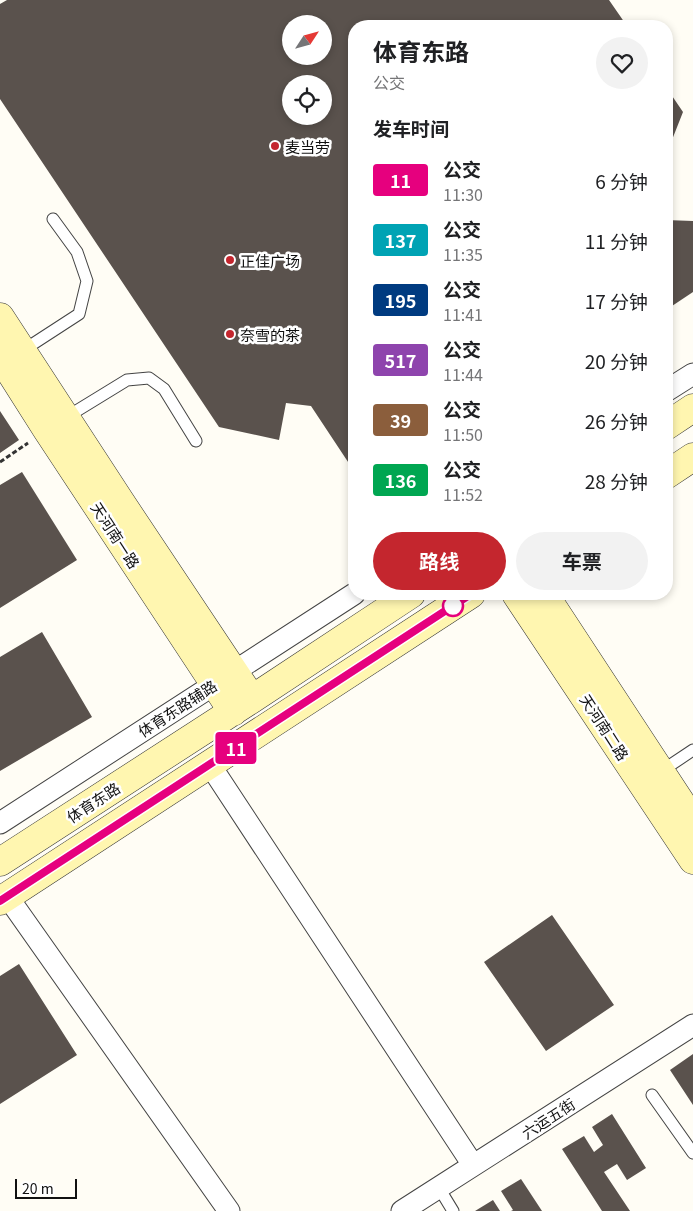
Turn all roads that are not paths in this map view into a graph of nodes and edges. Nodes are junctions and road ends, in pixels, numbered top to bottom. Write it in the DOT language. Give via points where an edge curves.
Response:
graph roads {
  1 [pos="53,219"];
  2 [pos="0,317"];
  3 [pos="9,357"];
  4 [pos="693,374"];
  5 [pos="673,387"];
  6 [pos="693,408"];
  7 [pos="673,421"];
  8 [pos="48,429"];
  9 [pos="196,441"];
  10 [pos="693,457"];
  11 [pos="673,470"];
  12 [pos="348,598"];
  13 [pos="402,600"];
  14 [pos="462,600"];
  15 [pos="520,600"];
  16 [pos="548,600"];
  17 [pos="223,677"];
  18 [pos="243,706"];
  19 [pos="693,750"];
  20 [pos="210,765"];
  21 [pos="651,777"];
  22 [pos="693,821"];
  23 [pos="0,823"];
  24 [pos="693,860"];
  25 [pos="0,862"];
  26 [pos="3,898"];
  27 [pos="693,1025"];
  28 [pos="652,1095"];
  29 [pos="693,1153"];
  30 [pos="473,1166"];
  31 [pos="439,1188"];
  32 [pos="229,1211"];
  33 [pos="402,1211"];
  34 [pos="453,1211"];
  1 -- 3 [label="lane" via="77,252 88,281 79,314"];
  2 -- 3 [label="main road, 天河南一路"];
  3 -- 8 [label="main road, 天河南一路"];
  4 -- 5 [label="street"];
  6 -- 7 [label="main road"];
  8 -- 9 [label="lane" via="127,380 149,378 164,389"];
  8 -- 17 [label="main road, 天河南一路"];
  10 -- 11 [label="main road"];
  12 -- 17 [label="street, 体育东路辅路"];
  13 -- 18 [label="main road, 体育东路"];
  14 -- 20 [label="main road"];
  15 -- 21 [label="main road, 天河南二路"];
  16 -- 21 [label="main road, 天河南二路"];
  17 -- 18 [label="main road, 天河南一路"];
  17 -- 23 [label="street, 体育东路辅路"];
  18 -- 25 [label="main road, 体育东路"];
  19 -- 21 [label="lane"];
  20 -- 26 [label="main road"];
  20 -- 30 [label="street"];
  21 -- 22 [label="main road, 天河南二路"];
  21 -- 24 [label="main road, 天河南二路"];
  26 -- 32 [label="street"];
  27 -- 30 [label="street, 六运五街"];
  28 -- 29 [label="lane"];
  30 -- 31 [label="street, 六运五街"];
  31 -- 33 [label="street, 六运五街"];
  31 -- 34 [label="lane"];
}
